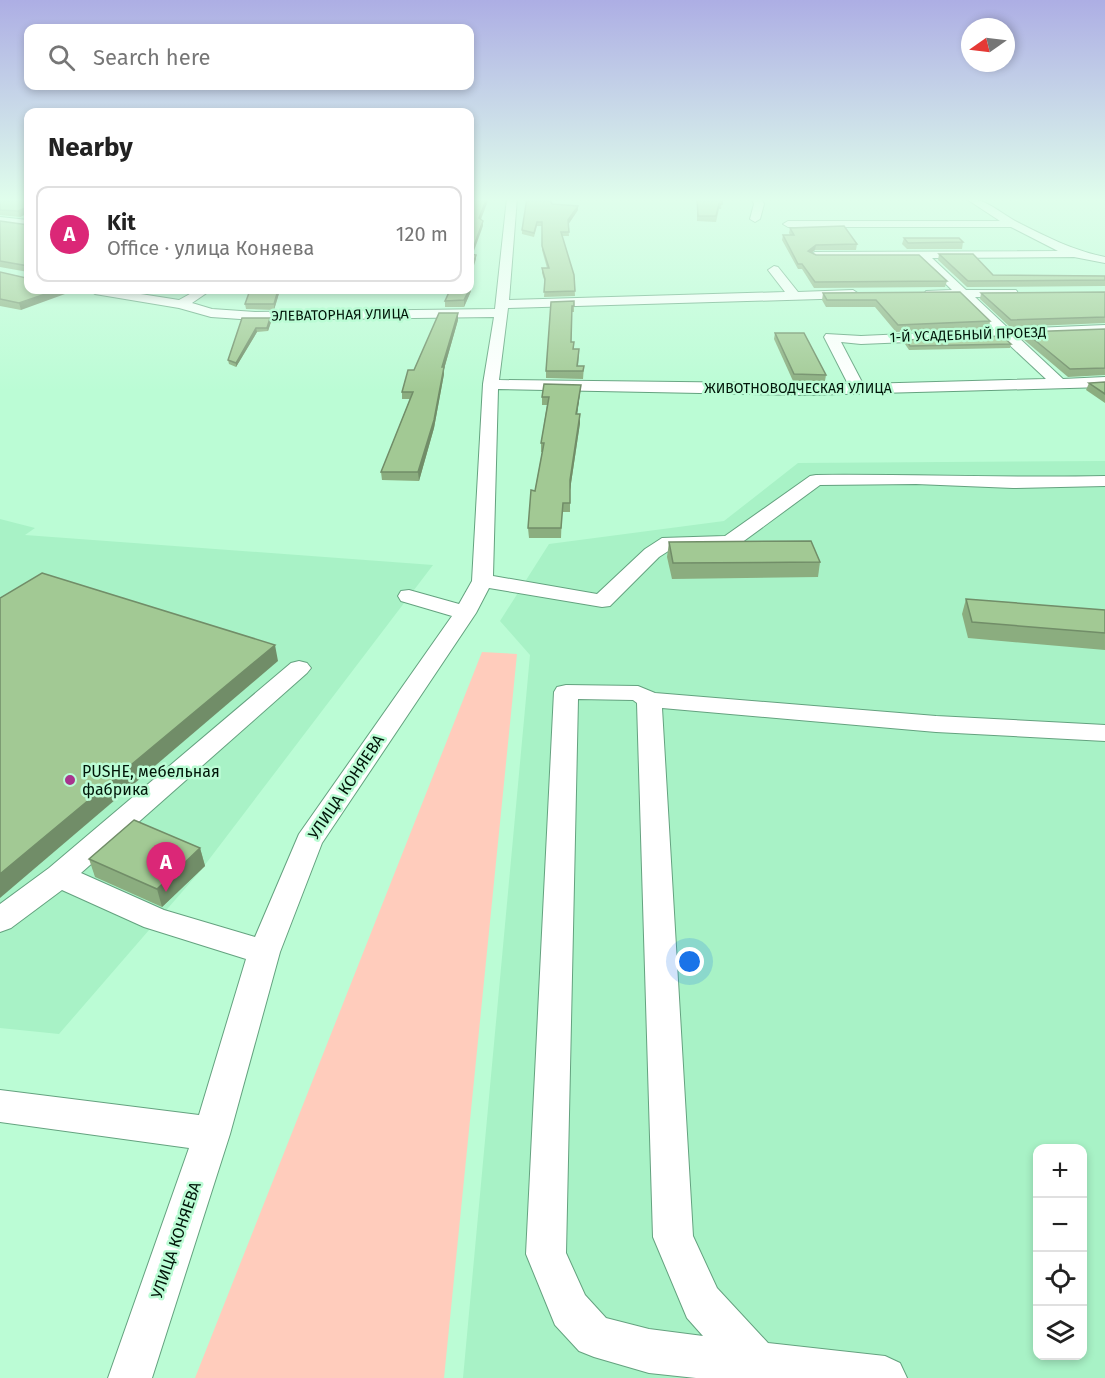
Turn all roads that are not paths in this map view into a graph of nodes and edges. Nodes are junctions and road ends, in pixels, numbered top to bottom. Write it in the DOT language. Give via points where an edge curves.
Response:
graph roads {
  1 [pos="506,262"];
  2 [pos="930,262"];
  3 [pos="774,270"];
  4 [pos="1027,293"];
  5 [pos="120,294"];
  6 [pos="198,294"];
  7 [pos="793,294"];
  8 [pos="862,294"];
  9 [pos="919,294"];
  10 [pos="965,294"];
  11 [pos="181,304"];
  12 [pos="501,309"];
  13 [pos="1105,330"];
  14 [pos="1007,335"];
  15 [pos="1105,382"];
  16 [pos="491,384"];
  17 [pos="1060,384"];
  18 [pos="858,389"];
  19 [pos="1105,481"];
  20 [pos="482,581"];
  21 [pos="409,596"];
  22 [pos="465,613"];
  23 [pos="299,668"];
  24 [pos="649,700"];
  25 [pos="1105,733"];
  26 [pos="59,876"];
  27 [pos="0,920"];
  28 [pos="264,952"];
  29 [pos="0,1106"];
  30 [pos="212,1134"];
  31 [pos="756,1362"];
  32 [pos="130,1378"];
  33 [pos="885,1378"];
  1 -- 12 [label="street, УЛИЦА КОНЯЕВА"];
  2 -- 10 [label="street"];
  3 -- 7 [label="street"];
  4 -- 10 [label="street"];
  5 -- 11 [label="street, ЭЛЕВАТОРНАЯ УЛИЦА"];
  6 -- 11 [label="street"];
  7 -- 8 [label="street, ЭЛЕВАТОРНАЯ УЛИЦА"];
  7 -- 12 [label="street, ЭЛЕВАТОРНАЯ УЛИЦА"];
  9 -- 10 [label="street"];
  10 -- 14 [label="street"];
  11 -- 12 [label="street, ЭЛЕВАТОРНАЯ УЛИЦА" via="211,313 255,316"];
  12 -- 16 [label="street, УЛИЦА КОНЯЕВА"];
  13 -- 14 [label="street, 1-Й УСАДЕБНЫЙ ПРОЕЗД"];
  14 -- 17 [label="street"];
  14 -- 18 [label="street, 1-Й УСАДЕБНЫЙ ПРОЕЗД" via="861,340 831,337"];
  15 -- 17 [label="street, ЖИВОТНОВОДЧЕСКАЯ УЛИЦА"];
  16 -- 18 [label="street, ЖИВОТНОВОДЧЕСКАЯ УЛИЦА"];
  16 -- 20 [label="street, УЛИЦА КОНЯЕВА"];
  17 -- 18 [label="street, ЖИВОТНОВОДЧЕСКАЯ УЛИЦА"];
  19 -- 20 [label="street" via="816,480 730,542 669,542 602,601"];
  20 -- 22 [label="street, УЛИЦА КОНЯЕВА"];
  21 -- 22 [label="street"];
  22 -- 28 [label="street, УЛИЦА КОНЯЕВА" via="309,841"];
  23 -- 26 [label="street"];
  24 -- 25 [label="street" via="936,724"];
  24 -- 31 [label="street" via="674,1237 702,1302"];
  24 -- 31 [label="street" via="638,693 566,692 546,1254 570,1310 594,1336 649,1351"];
  26 -- 27 [label="street"];
  26 -- 28 [label="street" via="154,919"];
  28 -- 30 [label="street, УЛИЦА КОНЯЕВА"];
  29 -- 30 [label="street"];
  30 -- 32 [label="street, УЛИЦА КОНЯЕВА"];
  31 -- 33 [label="street"];
}
